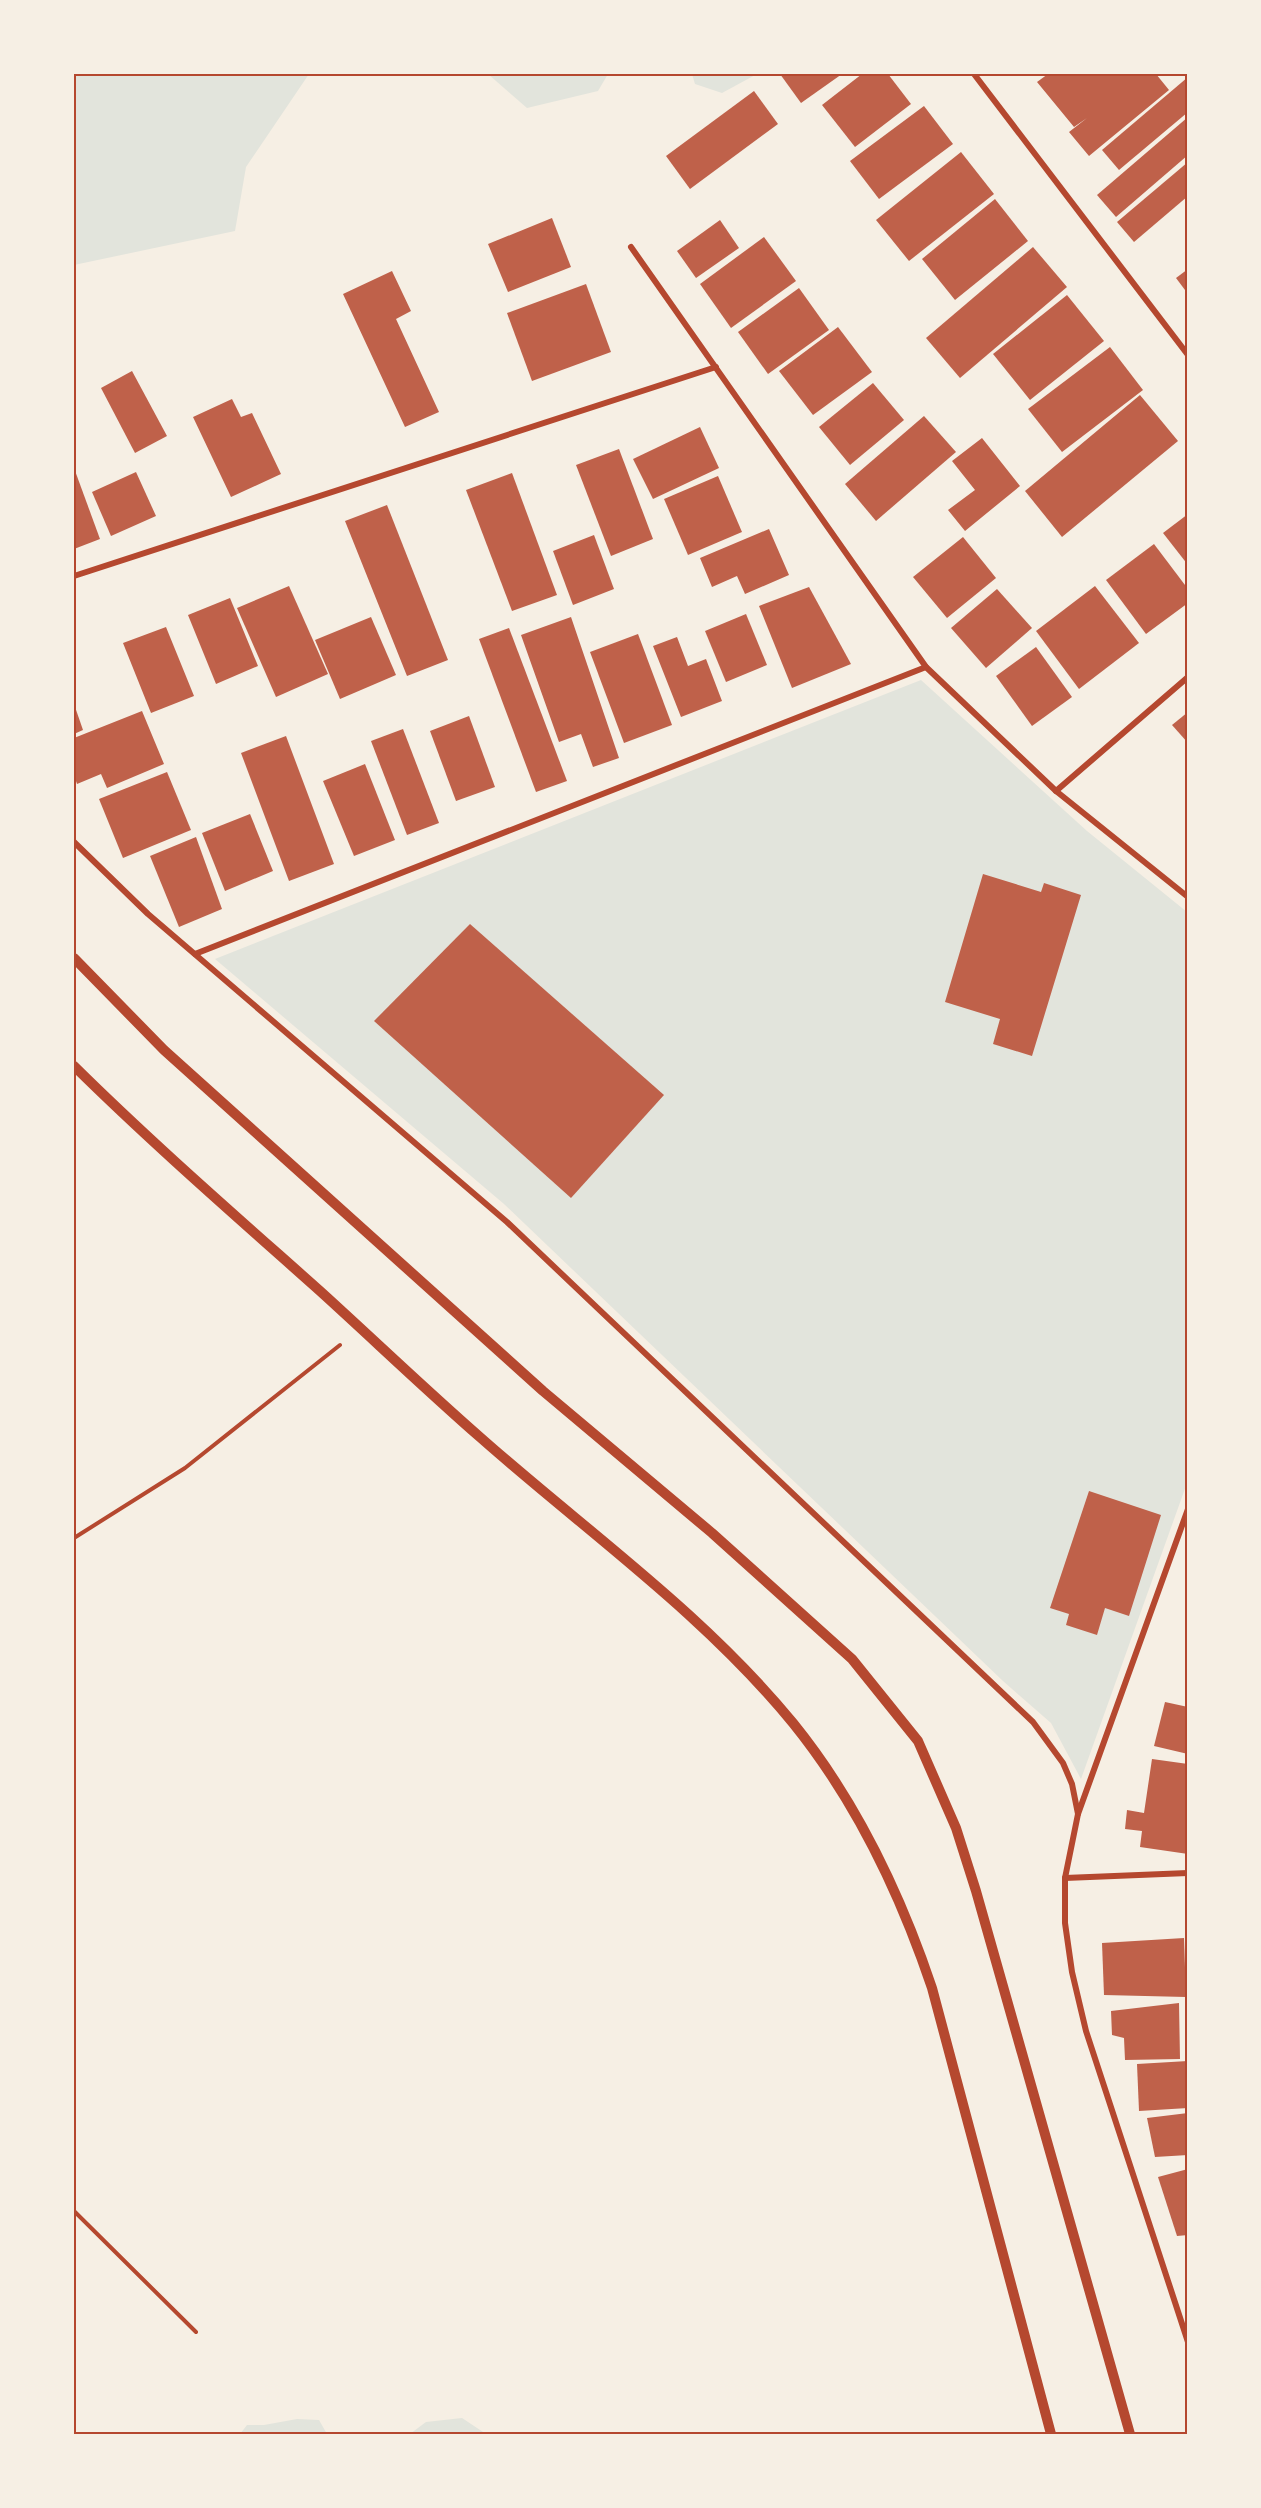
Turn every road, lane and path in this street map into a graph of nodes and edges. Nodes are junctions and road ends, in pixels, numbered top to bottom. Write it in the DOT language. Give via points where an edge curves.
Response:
graph roads {
  1 [pos="974,74"];
  2 [pos="631,246"];
  3 [pos="1188,355"];
  4 [pos="716,367"];
  5 [pos="74,576"];
  6 [pos="926,667"];
  7 [pos="1188,677"];
  8 [pos="1056,791"];
  9 [pos="74,842"];
  10 [pos="1188,897"];
  11 [pos="195,954"];
  12 [pos="74,958"];
  13 [pos="74,1066"];
  14 [pos="361,1328"];
  15 [pos="1188,1509"];
  16 [pos="74,1538"];
  17 [pos="1078,1814"];
  18 [pos="1188,1873"];
  19 [pos="1065,1878"];
  20 [pos="74,2211"];
  21 [pos="196,2332"];
  22 [pos="1188,2342"];
  23 [pos="1051,2434"];
  24 [pos="1130,2434"];
  1 -- 3 [label="street"];
  2 -- 4 [label="street"];
  4 -- 5 [label="street"];
  4 -- 6 [label="street"];
  6 -- 8 [label="street"];
  6 -- 11 [label="street"];
  7 -- 8 [label="street"];
  8 -- 10 [label="street"];
  9 -- 11 [label="street"];
  11 -- 17 [label="street" via="507,1222 1033,1722 1063,1763"];
  12 -- 24 [label="street" via="164,1050 543,1391 852,1659 918,1742 956,1828 976,1891"];
  13 -- 14 [label="street" via="137,1129"];
  14 -- 16 [label="path" via="185,1468"];
  14 -- 23 [label="street" via="482,1439 716,1640 794,1724 831,1775 878,1853 912,1930 932,1989"];
  15 -- 17 [label="street"];
  17 -- 19 [label="street"];
  18 -- 19 [label="street"];
  19 -- 22 [label="street" via="1065,1923 1086,2031"];
  20 -- 21 [label="path"];
}
